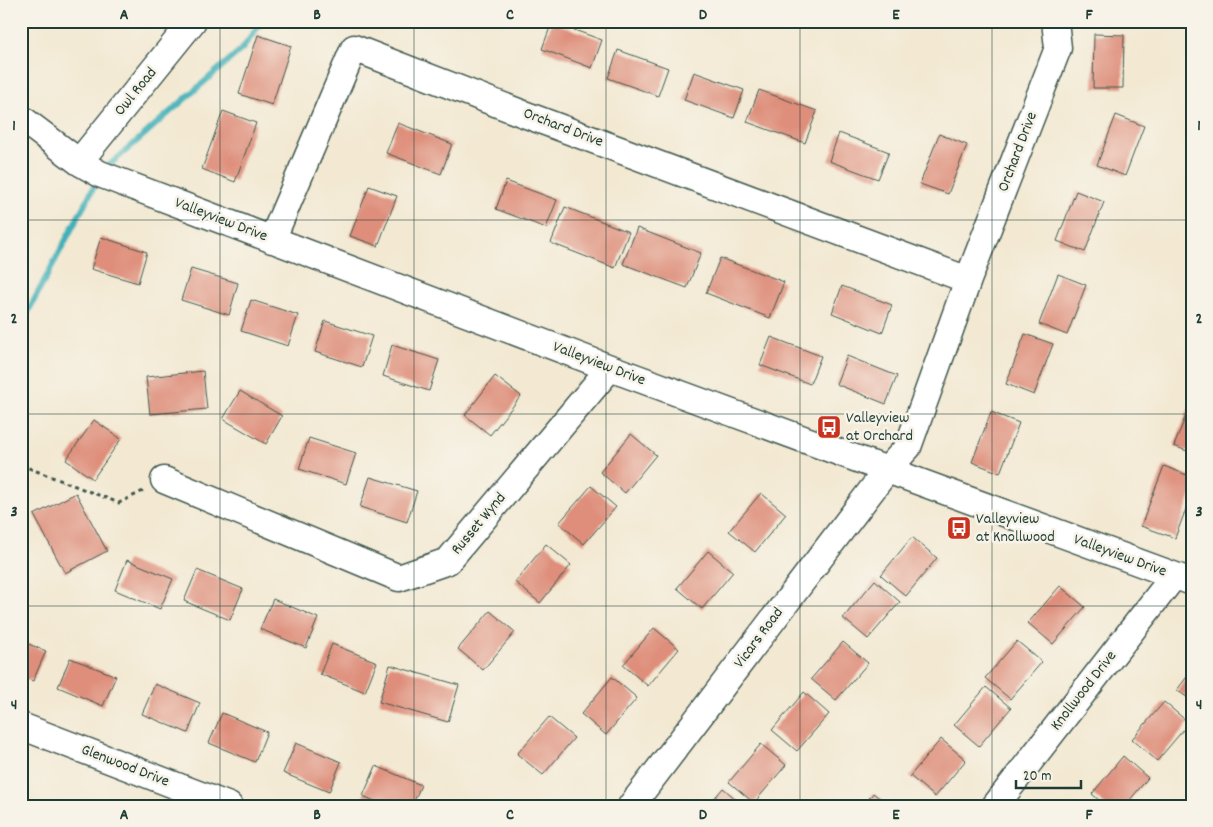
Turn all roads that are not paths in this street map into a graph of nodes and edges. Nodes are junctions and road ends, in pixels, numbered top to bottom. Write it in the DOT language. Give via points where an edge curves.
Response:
graph roads {
  1 [pos="193,21"];
  2 [pos="1055,21"];
  3 [pos="21,118"];
  4 [pos="79,162"];
  5 [pos="272,240"];
  6 [pos="968,280"];
  7 [pos="610,368"];
  8 [pos="887,470"];
  9 [pos="164,480"];
  10 [pos="1183,579"];
  11 [pos="21,726"];
  12 [pos="229,806"];
  13 [pos="631,806"];
  14 [pos="995,806"];
  1 -- 4 [label="street, Owl Road"];
  2 -- 6 [label="street, Orchard Drive" via="1058,48"];
  3 -- 4 [label="street, Valleyview Drive"];
  4 -- 5 [label="street, Valleyview Drive" via="100,174"];
  5 -- 6 [label="street, Orchard Drive" via="354,48"];
  5 -- 7 [label="street, Valleyview Drive"];
  6 -- 8 [label="street, Orchard Drive" via="908,447"];
  7 -- 8 [label="street, Valleyview Drive"];
  7 -- 9 [label="street, Russet Wynd" via="448,562 399,578"];
  8 -- 10 [label="street, Valleyview Drive"];
  8 -- 13 [label="street, Vicars Road"];
  10 -- 14 [label="street, Knollwood Drive"];
  11 -- 12 [label="street, Glenwood Drive"];
}
